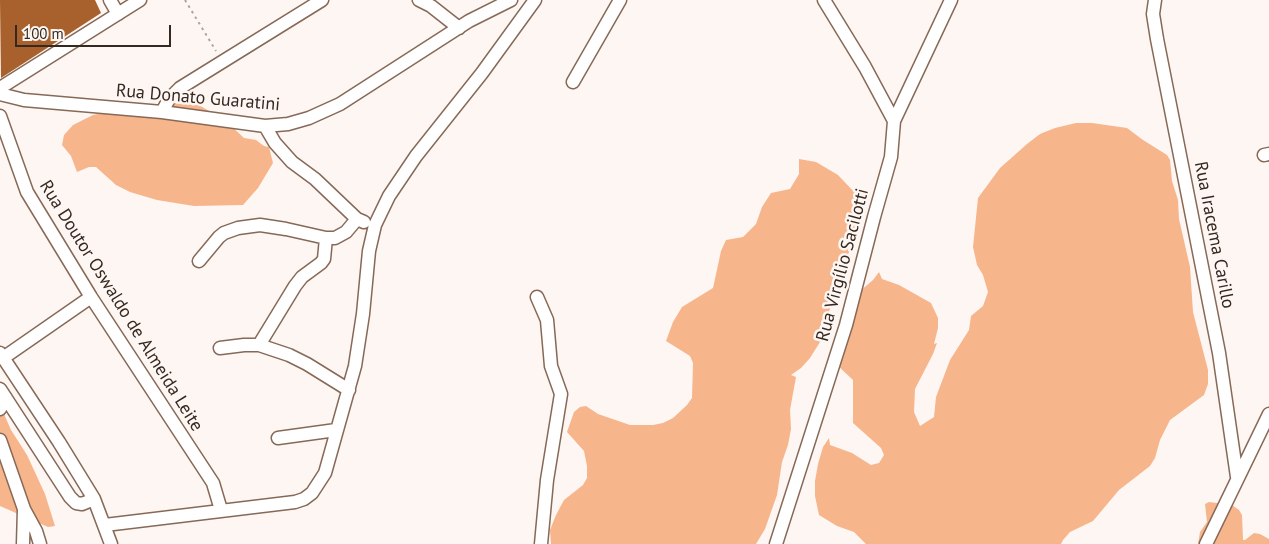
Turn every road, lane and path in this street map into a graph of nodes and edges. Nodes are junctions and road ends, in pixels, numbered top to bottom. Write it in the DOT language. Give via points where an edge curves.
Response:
graph roads {
  1 [pos="110,0"];
  2 [pos="140,0"];
  3 [pos="185,0"];
  4 [pos="322,0"];
  5 [pos="419,0"];
  6 [pos="511,0"];
  7 [pos="535,0"];
  8 [pos="620,0"];
  9 [pos="824,0"];
  10 [pos="951,0"];
  11 [pos="1155,0"];
  12 [pos="118,14"];
  13 [pos="459,28"];
  14 [pos="222,62"];
  15 [pos="573,82"];
  16 [pos="0,88"];
  17 [pos="0,94"];
  18 [pos="162,112"];
  19 [pos="0,116"];
  20 [pos="894,121"];
  21 [pos="265,126"];
  22 [pos="357,219"];
  23 [pos="375,225"];
  24 [pos="326,238"];
  25 [pos="199,261"];
  26 [pos="91,297"];
  27 [pos="537,297"];
  28 [pos="259,346"];
  29 [pos="220,348"];
  30 [pos="2,356"];
  31 [pos="349,390"];
  32 [pos="2,399"];
  33 [pos="1269,414"];
  34 [pos="336,430"];
  35 [pos="278,438"];
  36 [pos="0,440"];
  37 [pos="1238,477"];
  38 [pos="94,500"];
  39 [pos="24,509"];
  40 [pos="221,510"];
  41 [pos="105,525"];
  42 [pos="23,544"];
  43 [pos="40,544"];
  44 [pos="111,544"];
  45 [pos="541,544"];
  46 [pos="776,544"];
  47 [pos="1206,544"];
  1 -- 12 [label="street"];
  2 -- 12 [label="street"];
  3 -- 14 [label="path"];
  4 -- 14 [label="street"];
  5 -- 13 [label="street"];
  6 -- 13 [label="street, Rua Donato Guaratini"];
  7 -- 23 [label="street" via="416,156 389,196"];
  8 -- 15 [label="street"];
  9 -- 20 [label="street"];
  10 -- 20 [label="street, Rua Virgílio Sacilotti"];
  11 -- 37 [label="street, Rua Iracema Carillo" via="1153,14 1157,39 1219,353"];
  12 -- 16 [label="street"];
  13 -- 21 [label="street, Rua Donato Guaratini" via="340,104 309,118"];
  14 -- 18 [label="street" via="180,88"];
  17 -- 18 [label="street, Rua Donato Guaratini" via="24,100"];
  18 -- 21 [label="street, Rua Donato Guaratini"];
  19 -- 26 [label="street, Rua Doutor Oswaldo de Almeida Leite" via="27,192"];
  20 -- 46 [label="street, Rua Virgílio Sacilotti" via="891,157 846,325"];
  21 -- 22 [label="street" via="292,162"];
  22 -- 23 [label="street"];
  22 -- 24 [label="street" via="341,236"];
  23 -- 31 [label="street" via="359,344"];
  24 -- 25 [label="street" via="260,226 238,228 219,237"];
  24 -- 28 [label="street" via="321,263 295,286"];
  26 -- 30 [label="street"];
  26 -- 40 [label="street, Rua Doutor Oswaldo de Almeida Leite" via="213,483"];
  27 -- 45 [label="street" via="547,320 551,366 560,394"];
  28 -- 29 [label="street"];
  28 -- 31 [label="street" via="307,364"];
  30 -- 38 [label="street"];
  31 -- 34 [label="street"];
  32 -- 38 [label="street" via="70,497 82,504"];
  33 -- 37 [label="street"];
  34 -- 35 [label="street"];
  34 -- 40 [label="street" via="324,473 312,493 304,499"];
  36 -- 39 [label="street"];
  37 -- 47 [label="street"];
  38 -- 41 [label="street"];
  39 -- 42 [label="street"];
  39 -- 43 [label="street"];
  40 -- 41 [label="street"];
  41 -- 44 [label="street"];
}
